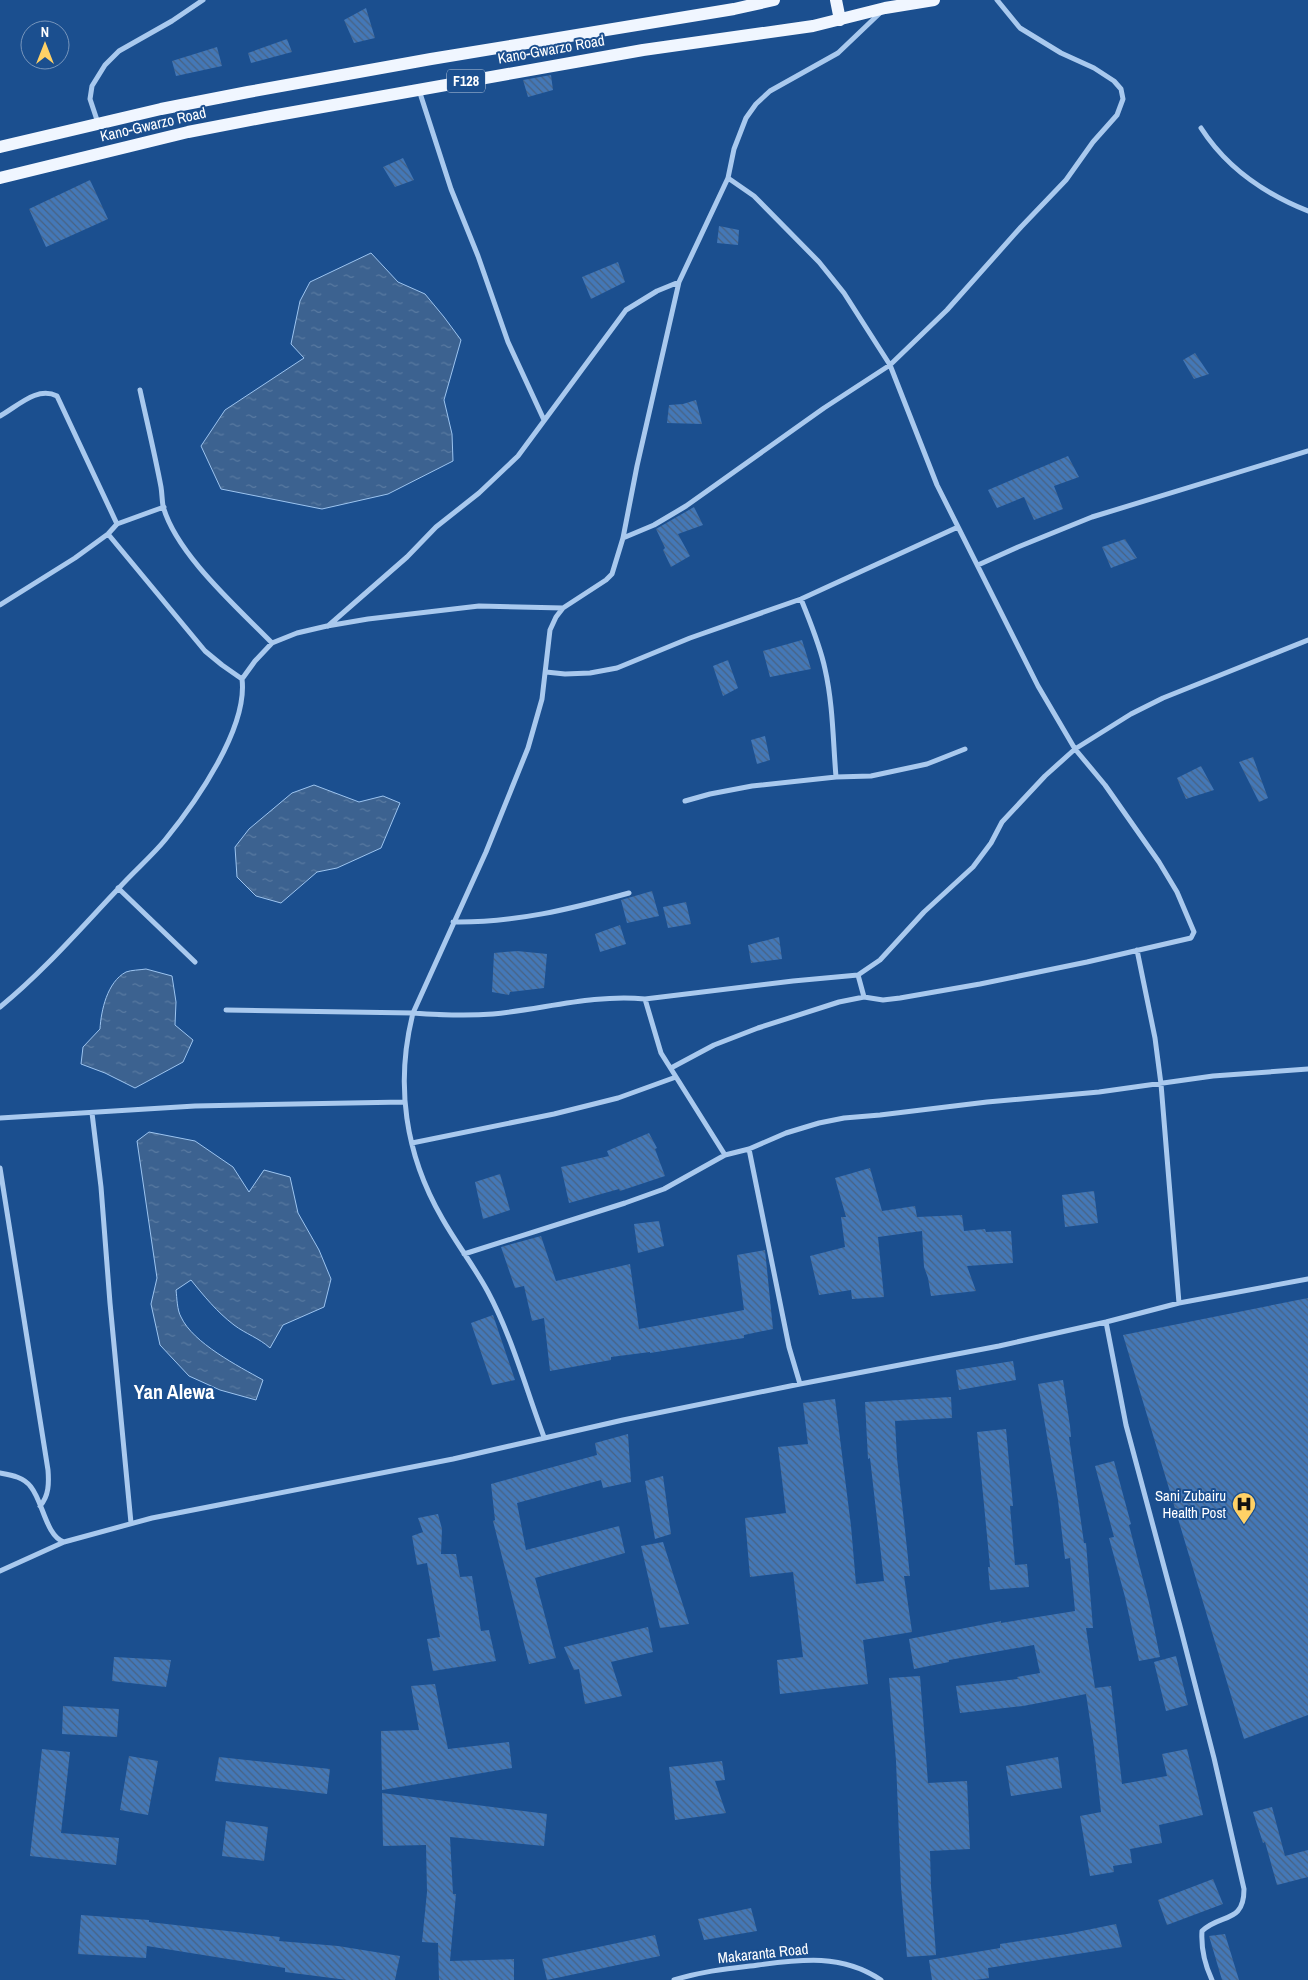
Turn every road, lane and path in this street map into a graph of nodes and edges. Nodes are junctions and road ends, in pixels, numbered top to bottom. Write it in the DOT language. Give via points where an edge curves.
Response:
graph roads {
  1 [pos="203,0"];
  2 [pos="774,0"];
  3 [pos="836,0"];
  4 [pos="934,0"];
  5 [pos="997,0"];
  6 [pos="734,5"];
  7 [pos="885,8"];
  8 [pos="840,20"];
  9 [pos="419,90"];
  10 [pos="98,124"];
  11 [pos="1201,128"];
  12 [pos="0,147"];
  13 [pos="0,178"];
  14 [pos="728,178"];
  15 [pos="1308,211"];
  16 [pos="679,282"];
  17 [pos="890,366"];
  18 [pos="140,390"];
  19 [pos="0,416"];
  20 [pos="544,420"];
  21 [pos="1308,451"];
  22 [pos="164,507"];
  23 [pos="117,524"];
  24 [pos="958,527"];
  25 [pos="108,534"];
  26 [pos="623,538"];
  27 [pos="978,565"];
  28 [pos="802,598"];
  29 [pos="0,605"];
  30 [pos="563,608"];
  31 [pos="327,626"];
  32 [pos="1308,640"];
  33 [pos="272,643"];
  34 [pos="546,672"];
  35 [pos="242,679"];
  36 [pos="965,749"];
  37 [pos="1075,749"];
  38 [pos="836,777"];
  39 [pos="685,801"];
  40 [pos="118,888"];
  41 [pos="629,893"];
  42 [pos="454,922"];
  43 [pos="1137,950"];
  44 [pos="195,962"];
  45 [pos="858,975"];
  46 [pos="864,997"];
  47 [pos="645,999"];
  48 [pos="0,1007"];
  49 [pos="226,1010"];
  50 [pos="413,1013"];
  51 [pos="671,1068"];
  52 [pos="1308,1069"];
  53 [pos="676,1077"];
  54 [pos="1161,1084"];
  55 [pos="404,1102"];
  56 [pos="92,1113"];
  57 [pos="0,1118"];
  58 [pos="412,1144"];
  59 [pos="749,1149"];
  60 [pos="726,1155"];
  61 [pos="0,1168"];
  62 [pos="464,1254"];
  63 [pos="1308,1278"];
  64 [pos="1179,1303"];
  65 [pos="1106,1322"];
  66 [pos="800,1384"];
  67 [pos="544,1437"];
  68 [pos="0,1473"];
  69 [pos="40,1506"];
  70 [pos="131,1523"];
  71 [pos="64,1542"];
  72 [pos="0,1571"];
  73 [pos="674,1980"];
  74 [pos="881,1980"];
  75 [pos="1212,1980"];
  1 -- 10 [label="street" via="119,51 105,65 92,86 90,99"];
  2 -- 6 [label="main road, Kano-Gwarzo Road / F128"];
  3 -- 8 [label="main road"];
  4 -- 7 [label="main road, Kano-Gwarzo Road / F128"];
  5 -- 17 [label="street" via="1020,28 1114,81 1121,89 1122,105 1066,180"];
  6 -- 10 [label="main road, Kano-Gwarzo Road / F128" via="248,92"];
  7 -- 8 [label="main road, Kano-Gwarzo Road / F128"];
  7 -- 14 [label="street" via="838,53 770,91 756,104 746,118 734,149"];
  8 -- 9 [label="main road, Kano-Gwarzo Road / F128" via="644,50"];
  9 -- 13 [label="main road, Kano-Gwarzo Road / F128" via="188,132"];
  9 -- 20 [label="street" via="451,189 508,342"];
  10 -- 12 [label="main road, Kano-Gwarzo Road / F128"];
  11 -- 15 [label="street" via="1222,156 1244,176 1286,202"];
  14 -- 16 [label="street"];
  14 -- 17 [label="street" via="754,196 819,262 844,293"];
  16 -- 20 [label="street" via="626,310"];
  16 -- 26 [label="street"];
  17 -- 24 [label="street" via="919,443"];
  17 -- 26 [label="street" via="824,408 686,506"];
  18 -- 22 [label="street"];
  19 -- 23 [label="street" via="37,394 47,392 57,396"];
  20 -- 31 [label="street" via="518,456 500,474"];
  21 -- 27 [label="street" via="1092,517"];
  22 -- 23 [label="street"];
  22 -- 33 [label="street" via="189,553"];
  23 -- 25 [label="street"];
  24 -- 27 [label="street"];
  24 -- 28 [label="street"];
  25 -- 29 [label="street"];
  25 -- 35 [label="street" via="206,650"];
  26 -- 30 [label="street" via="612,574"];
  27 -- 37 [label="street" via="1038,686"];
  28 -- 34 [label="street" via="617,668 590,673"];
  28 -- 38 [label="street" via="825,668"];
  30 -- 31 [label="street" via="479,606"];
  30 -- 34 [label="street" via="550,630"];
  31 -- 33 [label="street"];
  32 -- 37 [label="street" via="1163,698"];
  33 -- 35 [label="street"];
  34 -- 42 [label="street" via="528,748"];
  35 -- 40 [label="street" via="242,704 224,751 164,841"];
  36 -- 38 [label="street" via="927,764 870,776"];
  37 -- 43 [label="street" via="1143,838 1177,892 1193,928 1191,938"];
  37 -- 45 [label="street" via="1002,822 991,844 973,867 924,912 880,960"];
  38 -- 39 [label="street" via="752,786"];
  40 -- 44 [label="street"];
  40 -- 48 [label="street" via="85,926"];
  41 -- 42 [label="street" via="515,919"];
  42 -- 50 [label="street"];
  43 -- 46 [label="street" via="900,998"];
  43 -- 54 [label="street"];
  45 -- 46 [label="street"];
  45 -- 47 [label="street"];
  46 -- 51 [label="street" via="758,1028 714,1045"];
  47 -- 50 [label="street" via="621,997 493,1014 443,1016"];
  47 -- 51 [label="street" via="661,1054"];
  49 -- 50 [label="street"];
  50 -- 55 [label="street" via="407,1037"];
  51 -- 53 [label="street"];
  52 -- 54 [label="street" via="1214,1076"];
  53 -- 58 [label="street" via="618,1098"];
  53 -- 60 [label="street"];
  54 -- 59 [label="street" via="844,1118 786,1133"];
  54 -- 64 [label="street"];
  55 -- 56 [label="street" via="239,1104"];
  55 -- 58 [label="street"];
  56 -- 57 [label="street"];
  56 -- 70 [label="street"];
  58 -- 62 [label="street" via="430,1197"];
  59 -- 60 [label="street"];
  59 -- 66 [label="street" via="789,1347"];
  60 -- 62 [label="street" via="664,1189"];
  61 -- 69 [label="street" via="48,1470 48,1491"];
  62 -- 67 [label="street" via="497,1312"];
  63 -- 64 [label="street"];
  64 -- 65 [label="street"];
  65 -- 66 [label="street"];
  65 -- 75 [label="street" via="1126,1426 1186,1648 1244,1889 1244,1902 1234,1915 1202,1931 1204,1957"];
  66 -- 67 [label="street"];
  67 -- 70 [label="street" via="454,1459 214,1504"];
  68 -- 69 [label="street" via="25,1482"];
  69 -- 71 [label="street" via="54,1536"];
  70 -- 71 [label="street"];
  71 -- 72 [label="street"];
  73 -- 74 [label="street, Makaranta Road" via="697,1973 825,1959 848,1963"];
}
